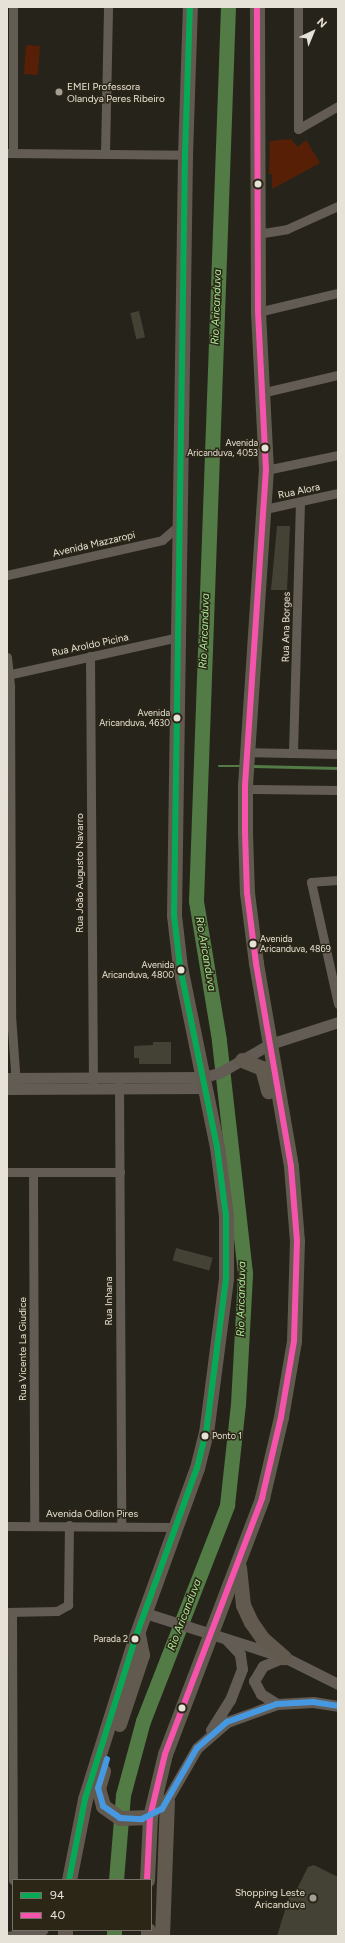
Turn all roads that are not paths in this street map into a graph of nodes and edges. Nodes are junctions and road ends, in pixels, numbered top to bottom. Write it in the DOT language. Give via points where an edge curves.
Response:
graph roads {
  1 [pos="13,7"];
  2 [pos="108,7"];
  3 [pos="190,7"];
  4 [pos="257,7"];
  5 [pos="298,7"];
  6 [pos="10,74"];
  7 [pos="338,106"];
  8 [pos="10,153"];
  9 [pos="104,153"];
  10 [pos="185,154"];
  11 [pos="338,206"];
  12 [pos="257,234"];
  13 [pos="338,293"];
  14 [pos="258,312"];
  15 [pos="338,375"];
  16 [pos="262,393"];
  17 [pos="338,455"];
  18 [pos="266,470"];
  19 [pos="338,493"];
  20 [pos="300,502"];
  21 [pos="265,509"];
  22 [pos="180,524"];
  23 [pos="7,575"];
  24 [pos="178,638"];
  25 [pos="90,656"];
  26 [pos="7,657"];
  27 [pos="8,675"];
  28 [pos="293,752"];
  29 [pos="247,754"];
  30 [pos="338,754"];
  31 [pos="245,787"];
  32 [pos="338,790"];
  33 [pos="338,880"];
  34 [pos="338,1004"];
  35 [pos="338,1022"];
  36 [pos="270,1044"];
  37 [pos="242,1060"];
  38 [pos="119,1077"];
  39 [pos="204,1082"];
  40 [pos="11,1083"];
  41 [pos="93,1084"];
  42 [pos="119,1090"];
  43 [pos="289,1154"];
  44 [pos="7,1172"];
  45 [pos="34,1172"];
  46 [pos="120,1172"];
  47 [pos="34,1525"];
  48 [pos="68,1525"];
  49 [pos="121,1525"];
  50 [pos="7,1526"];
  51 [pos="177,1527"];
  52 [pos="238,1564"];
  53 [pos="9,1612"];
  54 [pos="145,1613"];
  55 [pos="138,1633"];
  56 [pos="211,1633"];
  57 [pos="284,1657"];
  58 [pos="338,1684"];
  59 [pos="277,1704"];
  60 [pos="338,1706"];
  61 [pos="205,1739"];
  62 [pos="167,1801"];
  63 [pos="146,1818"];
  64 [pos="10,1854"];
  65 [pos="13,1879"];
  66 [pos="69,1879"];
  67 [pos="147,1879"];
  68 [pos="41,1931"];
  69 [pos="11,1934"];
  70 [pos="26,1936"];
  71 [pos="162,1936"];
  1 -- 6 [label="street"];
  2 -- 9 [label="street"];
  3 -- 10 [label="highway"];
  4 -- 12 [label="highway"];
  5 -- 7 [label="street" via="298,129"];
  6 -- 8 [label="street"];
  8 -- 9 [label="street"];
  9 -- 10 [label="street"];
  10 -- 22 [label="highway"];
  11 -- 12 [label="street" via="287,229"];
  12 -- 14 [label="highway"];
  13 -- 14 [label="street"];
  14 -- 16 [label="highway"];
  15 -- 16 [label="street"];
  16 -- 18 [label="highway"];
  17 -- 18 [label="street"];
  18 -- 21 [label="highway"];
  19 -- 20 [label="street, Rua Alora"];
  20 -- 21 [label="street, Rua Alora"];
  20 -- 28 [label="street, Rua Ana Borges"];
  21 -- 29 [label="highway"];
  22 -- 23 [label="street, Avenida Mazzaropi" via="162,540"];
  22 -- 24 [label="highway"];
  24 -- 25 [label="street, Rua Aroldo Picina"];
  24 -- 39 [label="highway" via="174,915 180,967"];
  25 -- 27 [label="street, Rua Aroldo Picina"];
  25 -- 41 [label="street, Rua João Augusto Navarro"];
  26 -- 27 [label="street"];
  27 -- 40 [label="street"];
  28 -- 29 [label="street"];
  28 -- 30 [label="street"];
  29 -- 31 [label="highway"];
  31 -- 32 [label="street"];
  31 -- 36 [label="highway" via="247,893"];
  33 -- 34 [label="street" via="313,880 312,885"];
  35 -- 36 [label="street"];
  36 -- 37 [label="street"];
  36 -- 43 [label="highway"];
  37 -- 39 [label="street"];
  37 -- 43 [label="highway" via="262,1068 278,1135"];
  38 -- 39 [label="street"];
  38 -- 41 [label="street"];
  38 -- 42 [label="street, Rua Inhana"];
  39 -- 42 [label="street"];
  39 -- 51 [label="highway" via="226,1216 226,1278 206,1433"];
  40 -- 41 [label="street"];
  41 -- 42 [label="street"];
  42 -- 46 [label="street, Rua Inhana"];
  43 -- 52 [label="highway" via="297,1241 294,1341 282,1417 262,1498"];
  44 -- 45 [label="street"];
  45 -- 46 [label="street"];
  45 -- 47 [label="street, Rua Vicente La Giudice"];
  46 -- 49 [label="street, Rua Inhana"];
  47 -- 48 [label="street, Avenida Odilon Pires"];
  47 -- 50 [label="street, Avenida Odilon Pires"];
  48 -- 49 [label="street, Avenida Odilon Pires"];
  48 -- 53 [label="street" via="68,1605 57,1611"];
  49 -- 51 [label="street, Avenida Odilon Pires"];
  51 -- 54 [label="highway"];
  52 -- 56 [label="highway"];
  52 -- 57 [label="highway" via="243,1605 263,1639"];
  53 -- 64 [label="street"];
  54 -- 55 [label="highway"];
  54 -- 56 [label="street"];
  55 -- 63 [label="highway" via="142,1655 101,1776 99,1798 103,1806 120,1818"];
  55 -- 66 [label="highway" via="85,1799"];
  56 -- 57 [label="street"];
  56 -- 61 [label="street" via="240,1654 242,1668 230,1700"];
  56 -- 63 [label="highway" via="165,1754"];
  57 -- 58 [label="street"];
  57 -- 59 [label="street" via="263,1666 254,1681 261,1694"];
  59 -- 60 [label="street" via="313,1702"];
  59 -- 61 [label="street" via="241,1714"];
  61 -- 62 [label="street" via="186,1764"];
  62 -- 63 [label="street"];
  62 -- 71 [label="highway"];
  63 -- 67 [label="highway"];
  64 -- 65 [label="street"];
  68 -- 70 [label="street"];
  69 -- 70 [label="street"];
}
